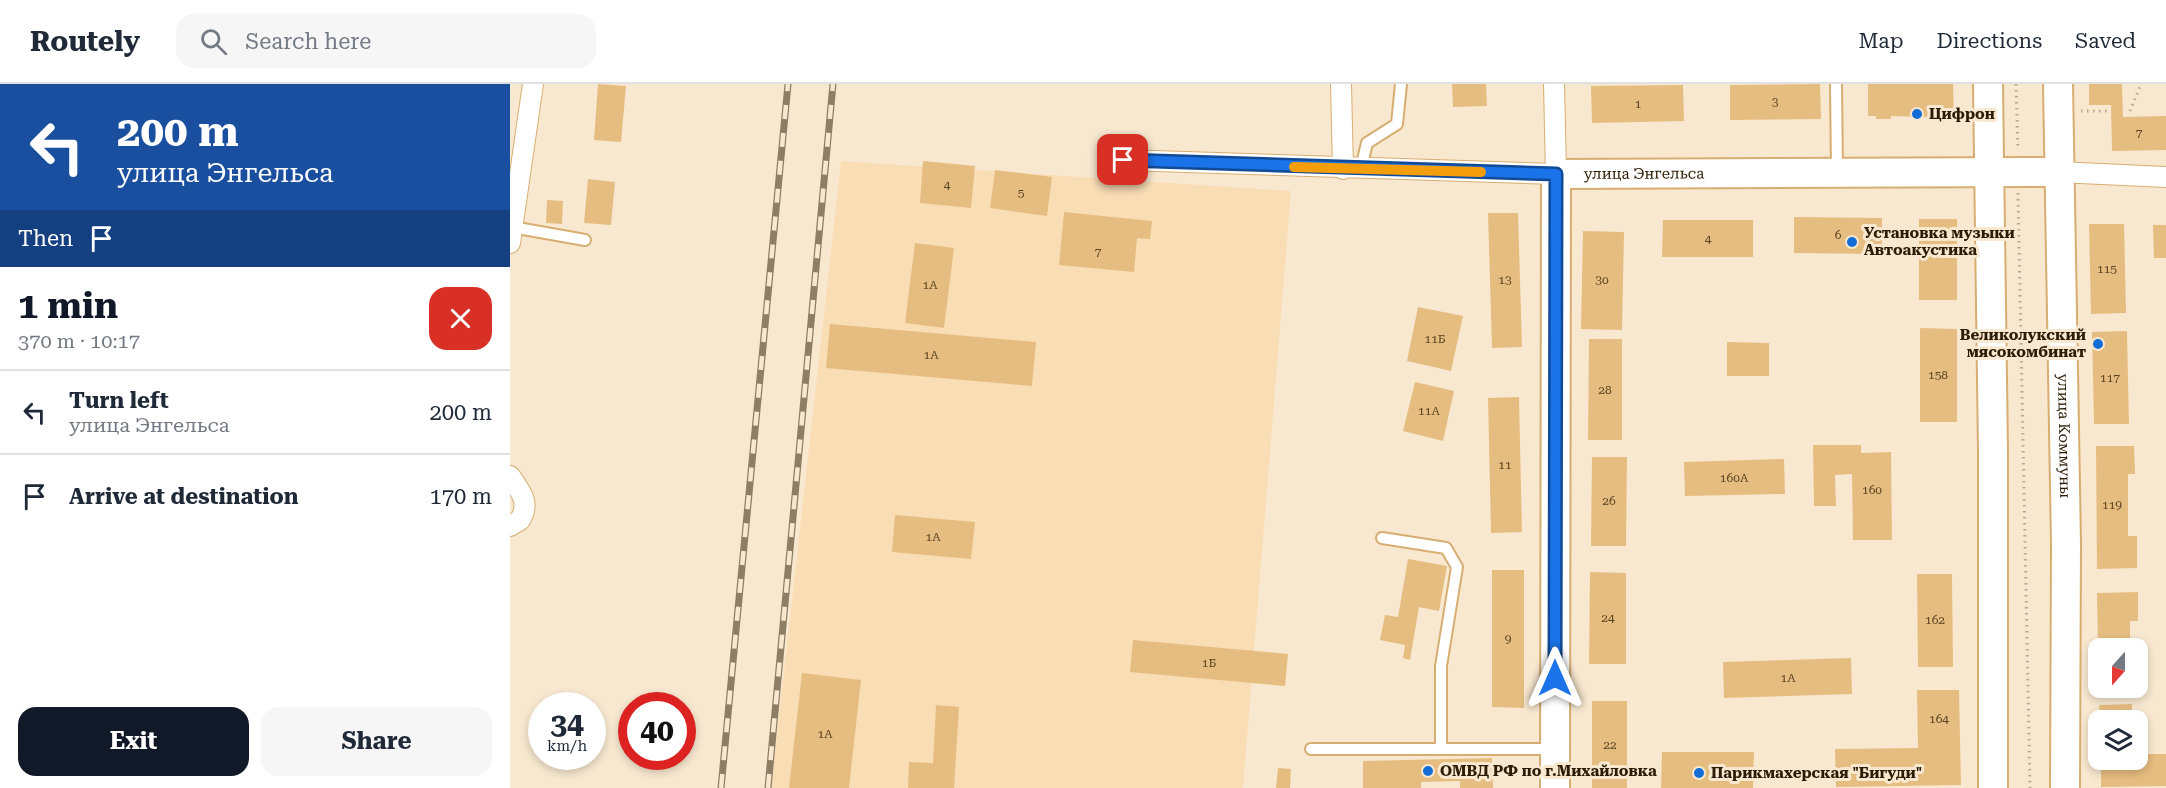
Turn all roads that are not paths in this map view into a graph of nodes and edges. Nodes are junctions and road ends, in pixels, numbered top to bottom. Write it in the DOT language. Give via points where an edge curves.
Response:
graph roads {
  1 [pos="533,84"];
  2 [pos="1341,84"];
  3 [pos="1401,84"];
  4 [pos="1554,84"];
  5 [pos="1836,84"];
  6 [pos="1988,84"];
  7 [pos="2058,97"];
  8 [pos="1123,160"];
  9 [pos="1352,168"];
  10 [pos="1989,171"];
  11 [pos="1837,172"];
  12 [pos="2058,172"];
  13 [pos="1556,174"];
  14 [pos="2166,177"];
  15 [pos="511,235"];
  16 [pos="585,240"];
  17 [pos="510,476"];
  18 [pos="510,526"];
  19 [pos="1382,538"];
  20 [pos="1311,748"];
  21 [pos="1441,749"];
  22 [pos="1555,749"];
  23 [pos="1555,788"];
  24 [pos="1993,788"];
  25 [pos="2065,788"];
  1 -- 15 [label="street"];
  2 -- 9 [label="street"];
  3 -- 9 [label="lane" via="1396,124 1367,143"];
  4 -- 13 [label="street"];
  5 -- 11 [label="lane"];
  6 -- 10 [label="street"];
  7 -- 12 [label="street, улица Коммуны"];
  8 -- 9 [label="street, улица Энгельса"];
  9 -- 13 [label="street, улица Энгельса"];
  10 -- 11 [label="street, улица Энгельса"];
  10 -- 12 [label="street, улица Энгельса"];
  10 -- 24 [label="street"];
  11 -- 13 [label="street, улица Энгельса"];
  12 -- 14 [label="street, улица Энгельса"];
  12 -- 25 [label="street, улица Коммуны" via="2066,544"];
  13 -- 22 [label="street"];
  15 -- 16 [label="lane"];
  17 -- 18 [label="street" via="524,494 525,504 520,520"];
  19 -- 21 [label="lane" via="1446,548 1457,567 1441,666"];
  20 -- 21 [label="lane"];
  21 -- 22 [label="lane"];
  22 -- 23 [label="street"];
}
